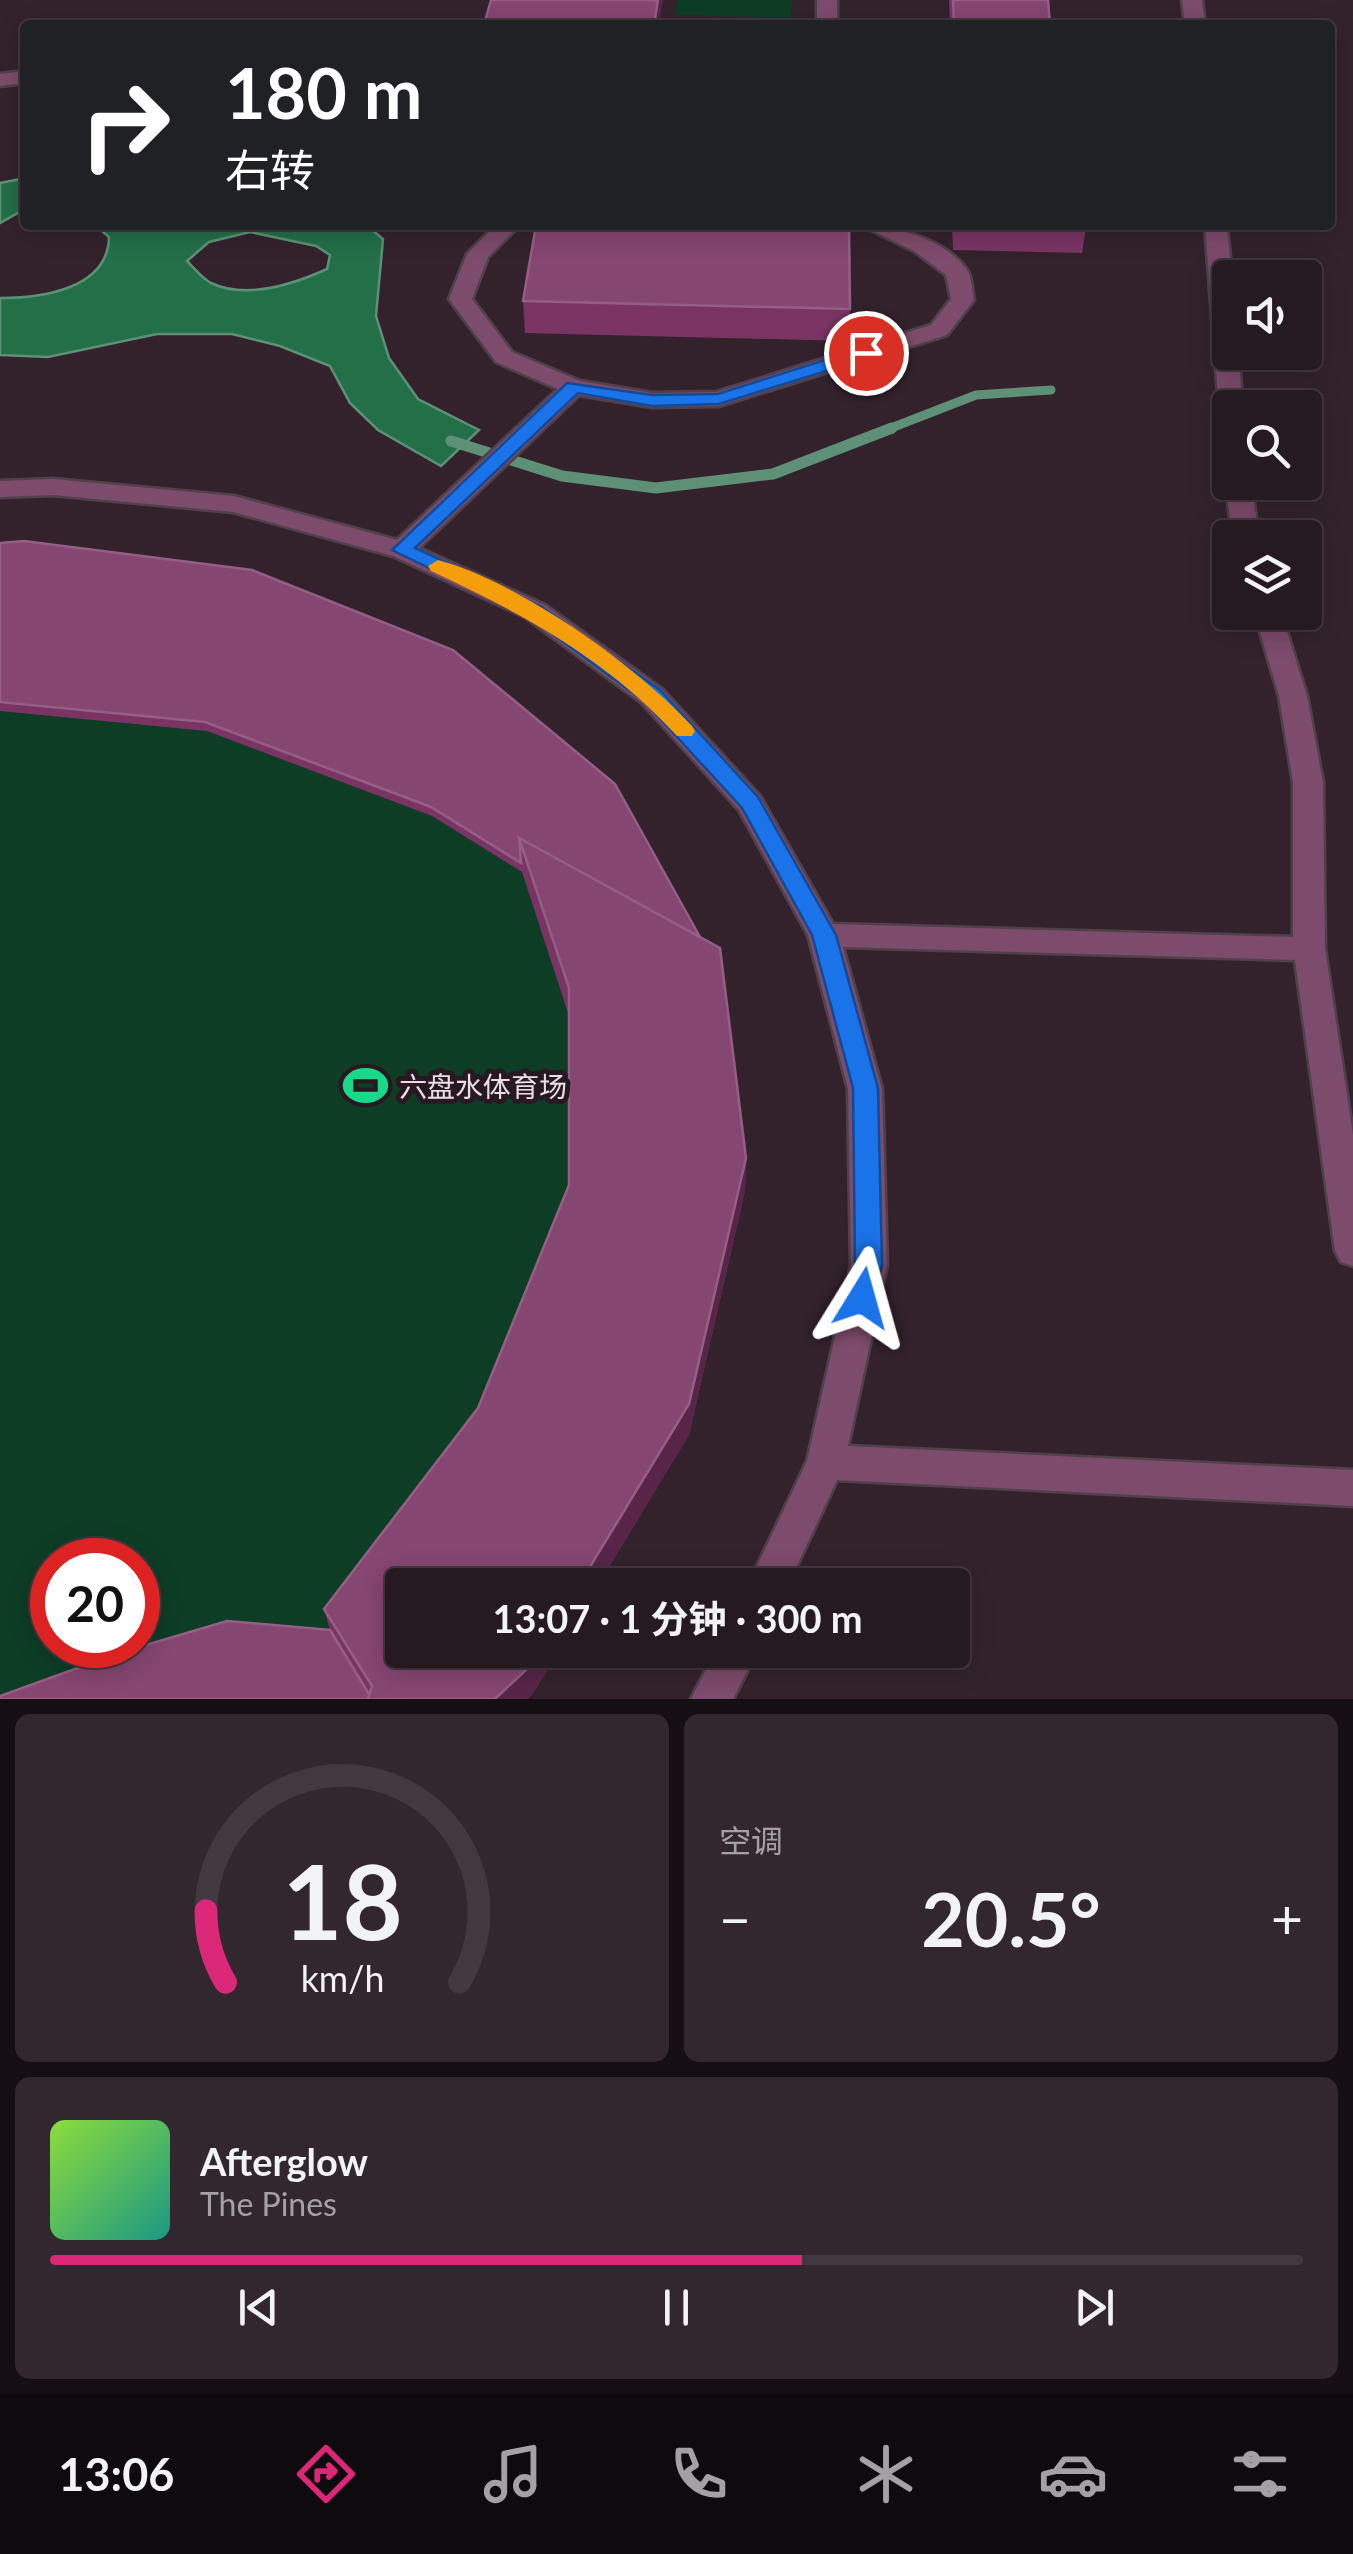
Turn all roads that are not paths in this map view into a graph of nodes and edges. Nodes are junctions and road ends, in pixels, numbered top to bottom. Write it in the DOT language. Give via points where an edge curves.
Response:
graph roads {
  1 [pos="503,230"];
  2 [pos="884,230"];
  3 [pos="1216,230"];
  4 [pos="574,387"];
  5 [pos="1230,390"];
  6 [pos="0,479"];
  7 [pos="54,486"];
  8 [pos="0,489"];
  9 [pos="402,550"];
  10 [pos="1273,630"];
  11 [pos="824,935"];
  12 [pos="1310,949"];
  13 [pos="1353,1251"];
  14 [pos="826,1462"];
  15 [pos="1353,1488"];
  16 [pos="776,1568"];
  17 [pos="728,1668"];
  18 [pos="711,1699"];
  1 -- 4 [label="street" via="478,254 460,299 504,357"];
  2 -- 4 [label="street" via="922,246 957,272 963,300 939,330 719,399 652,400"];
  3 -- 5 [label="street"];
  4 -- 9 [label="street"];
  6 -- 7 [label="street"];
  7 -- 8 [label="street"];
  7 -- 9 [label="street" via="234,504"];
  9 -- 11 [label="street" via="535,612 652,696 750,803"];
  10 -- 12 [label="street" via="1308,782"];
  11 -- 12 [label="street"];
  11 -- 14 [label="street" via="866,1088 868,1265"];
  12 -- 13 [label="street"];
  14 -- 15 [label="street"];
  14 -- 16 [label="street"];
  17 -- 18 [label="street"];
}
